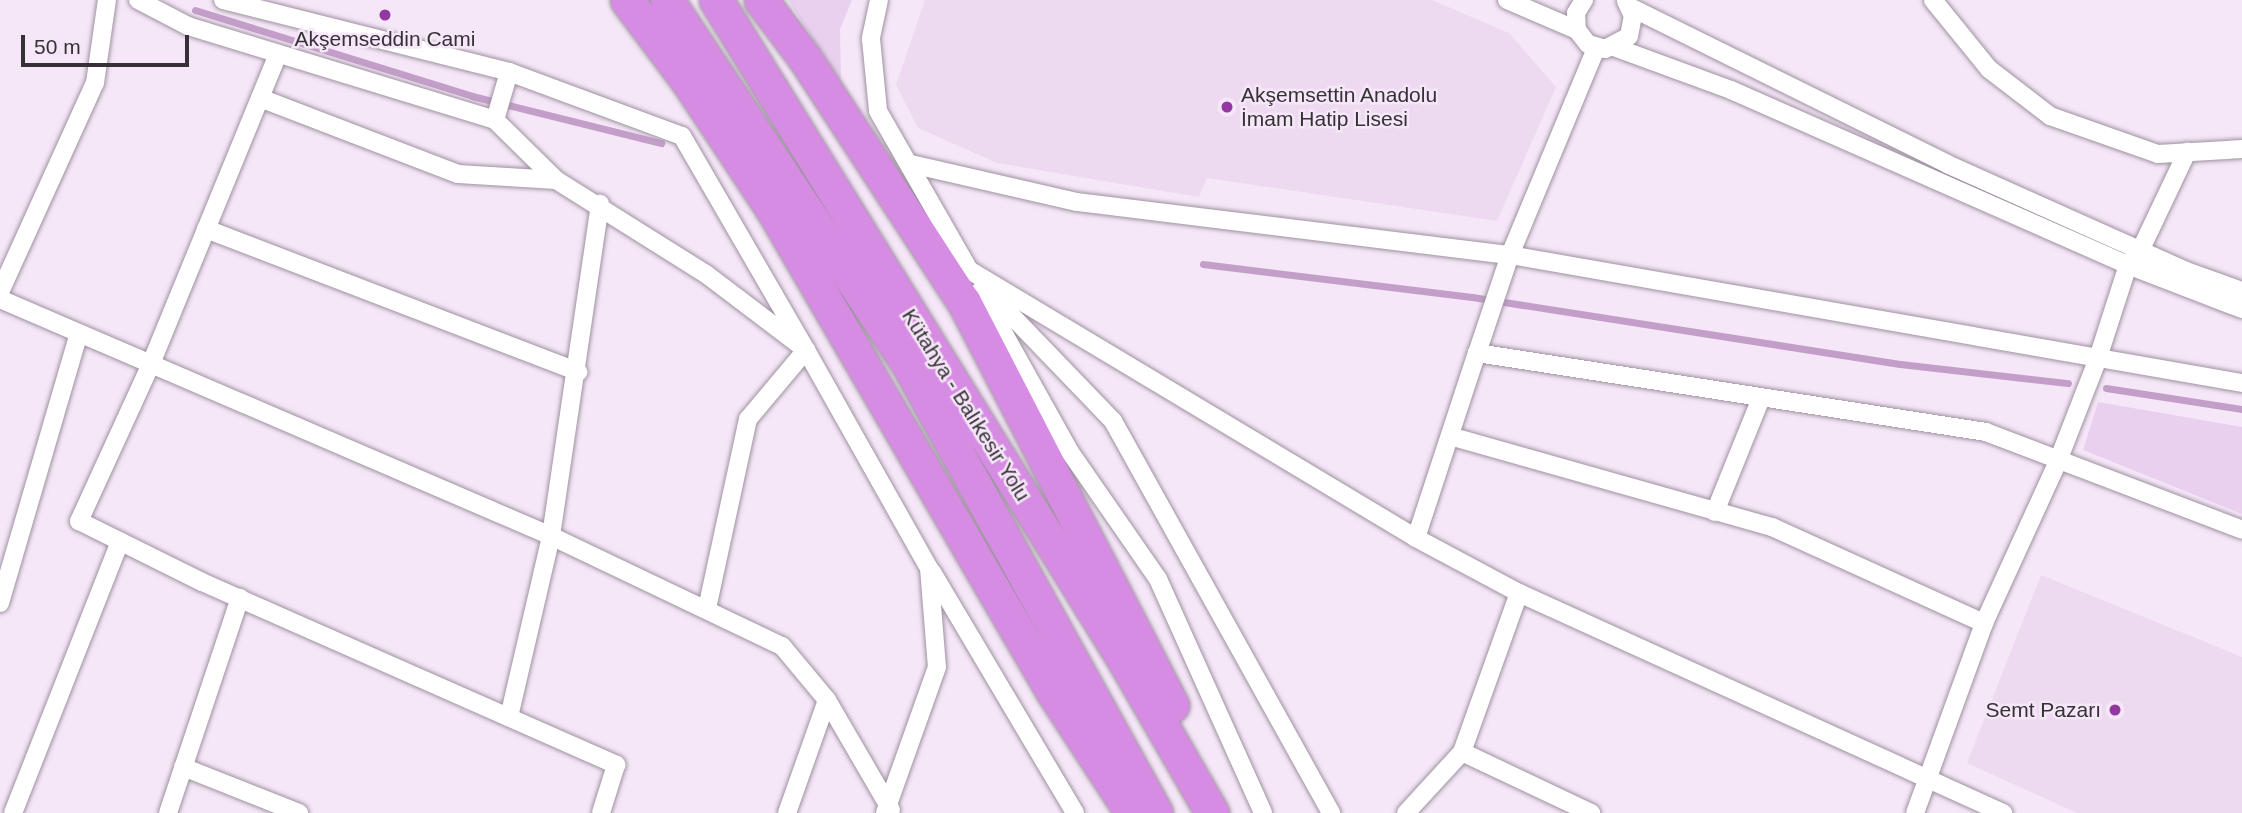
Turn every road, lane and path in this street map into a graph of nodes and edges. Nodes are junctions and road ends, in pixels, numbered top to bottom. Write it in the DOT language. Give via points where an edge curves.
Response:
graph roads {
  1 [pos="107,0"];
  2 [pos="138,0"];
  3 [pos="223,0"];
  4 [pos="626,0"];
  5 [pos="667,0"];
  6 [pos="716,0"];
  7 [pos="761,0"];
  8 [pos="879,0"];
  9 [pos="1507,0"];
  10 [pos="1584,0"];
  11 [pos="1933,0"];
  12 [pos="1628,4"];
  13 [pos="1577,30"];
  14 [pos="1605,47"];
  15 [pos="278,54"];
  16 [pos="509,72"];
  17 [pos="260,99"];
  18 [pos="495,120"];
  19 [pos="2242,149"];
  20 [pos="2187,152"];
  21 [pos="911,164"];
  22 [pos="556,180"];
  23 [pos="600,204"];
  24 [pos="206,229"];
  25 [pos="1510,256"];
  26 [pos="2134,258"];
  27 [pos="968,270"];
  28 [pos="2242,291"];
  29 [pos="0,292"];
  30 [pos="0,299"];
  31 [pos="2242,309"];
  32 [pos="79,333"];
  33 [pos="806,350"];
  34 [pos="1477,353"];
  35 [pos="2096,361"];
  36 [pos="151,364"];
  37 [pos="578,372"];
  38 [pos="2242,383"];
  39 [pos="1761,398"];
  40 [pos="1450,436"];
  41 [pos="2058,461"];
  42 [pos="1714,512"];
  43 [pos="2242,530"];
  44 [pos="551,536"];
  45 [pos="1416,538"];
  46 [pos="120,541"];
  47 [pos="929,568"];
  48 [pos="1519,593"];
  49 [pos="240,598"];
  50 [pos="0,603"];
  51 [pos="707,609"];
  52 [pos="1984,623"];
  53 [pos="827,700"];
  54 [pos="509,718"];
  55 [pos="1462,752"];
  56 [pos="183,766"];
  57 [pos="1929,780"];
  58 [pos="889,811"];
  59 [pos="13,813"];
  60 [pos="168,813"];
  61 [pos="299,813"];
  62 [pos="601,813"];
  63 [pos="787,813"];
  64 [pos="1075,813"];
  65 [pos="1132,813"];
  66 [pos="1156,813"];
  67 [pos="1212,813"];
  68 [pos="1220,813"];
  69 [pos="1263,813"];
  70 [pos="1331,813"];
  71 [pos="1406,813"];
  72 [pos="1591,813"];
  73 [pos="1915,813"];
  74 [pos="2003,813"];
  1 -- 29 [label="street" via="95,83"];
  2 -- 15 [label="street" via="188,26"];
  3 -- 16 [label="street"];
  4 -- 65 [label="highway" via="687,79 773,211 1053,692"];
  5 -- 66 [label="highway, Kütahya - Balıkesir Yolu" via="908,365"];
  6 -- 67 [label="highway, Kütahya - Balıkesir Yolu" via="1127,665"];
  7 -- 68 [label="highway" via="804,57 964,302 1141,638"];
  8 -- 21 [label="street" via="871,39 876,100"];
  9 -- 13 [label="street"];
  10 -- 13 [label="street" via="1576,13"];
  11 -- 20 [label="street" via="1989,69 2050,116 2158,153"];
  12 -- 14 [label="street" via="1629,36"];
  12 -- 26 [label="street"];
  13 -- 14 [label="street"];
  14 -- 25 [label="street"];
  14 -- 26 [label="street" via="1731,90"];
  15 -- 17 [label="street"];
  15 -- 18 [label="street"];
  16 -- 18 [label="street"];
  16 -- 33 [label="street" via="682,136"];
  17 -- 22 [label="street" via="458,174"];
  17 -- 24 [label="street"];
  18 -- 22 [label="street"];
  19 -- 20 [label="street"];
  20 -- 26 [label="street"];
  21 -- 25 [label="street" via="1077,202"];
  21 -- 27 [label="street"];
  22 -- 23 [label="street"];
  23 -- 33 [label="street" via="706,274"];
  23 -- 37 [label="street"];
  24 -- 36 [label="street"];
  24 -- 37 [label="street"];
  25 -- 34 [label="street"];
  25 -- 35 [label="street"];
  26 -- 28 [label="street"];
  26 -- 31 [label="street"];
  26 -- 35 [label="street"];
  27 -- 45 [label="street"];
  27 -- 69 [label="street" via="1070,452 1158,579"];
  27 -- 70 [label="street" via="1113,421"];
  30 -- 32 [label="street"];
  32 -- 36 [label="street"];
  32 -- 50 [label="street"];
  33 -- 47 [label="street"];
  33 -- 51 [label="street" via="748,419"];
  34 -- 39 [label="street"];
  34 -- 40 [label="street"];
  35 -- 38 [label="street"];
  35 -- 41 [label="street"];
  36 -- 44 [label="street"];
  36 -- 46 [label="street" via="79,522"];
  37 -- 44 [label="street"];
  39 -- 41 [label="street" via="1986,432"];
  39 -- 42 [label="street"];
  40 -- 42 [label="street"];
  40 -- 45 [label="street"];
  41 -- 43 [label="street"];
  41 -- 52 [label="street"];
  42 -- 52 [label="street" via="1772,527"];
  44 -- 51 [label="street" via="646,585"];
  44 -- 54 [label="street"];
  45 -- 48 [label="street"];
  46 -- 49 [label="street"];
  46 -- 59 [label="street"];
  47 -- 58 [label="street" via="937,667"];
  47 -- 64 [label="street"];
  48 -- 55 [label="street"];
  48 -- 57 [label="street"];
  49 -- 54 [label="street"];
  49 -- 56 [label="street"];
  51 -- 53 [label="street" via="782,646"];
  52 -- 57 [label="street"];
  53 -- 58 [label="street"];
  53 -- 63 [label="street"];
  54 -- 62 [label="street" via="617,765"];
  55 -- 71 [label="street"];
  55 -- 72 [label="street"];
  56 -- 60 [label="street"];
  56 -- 61 [label="street"];
  57 -- 73 [label="street"];
  57 -- 74 [label="street"];
}
